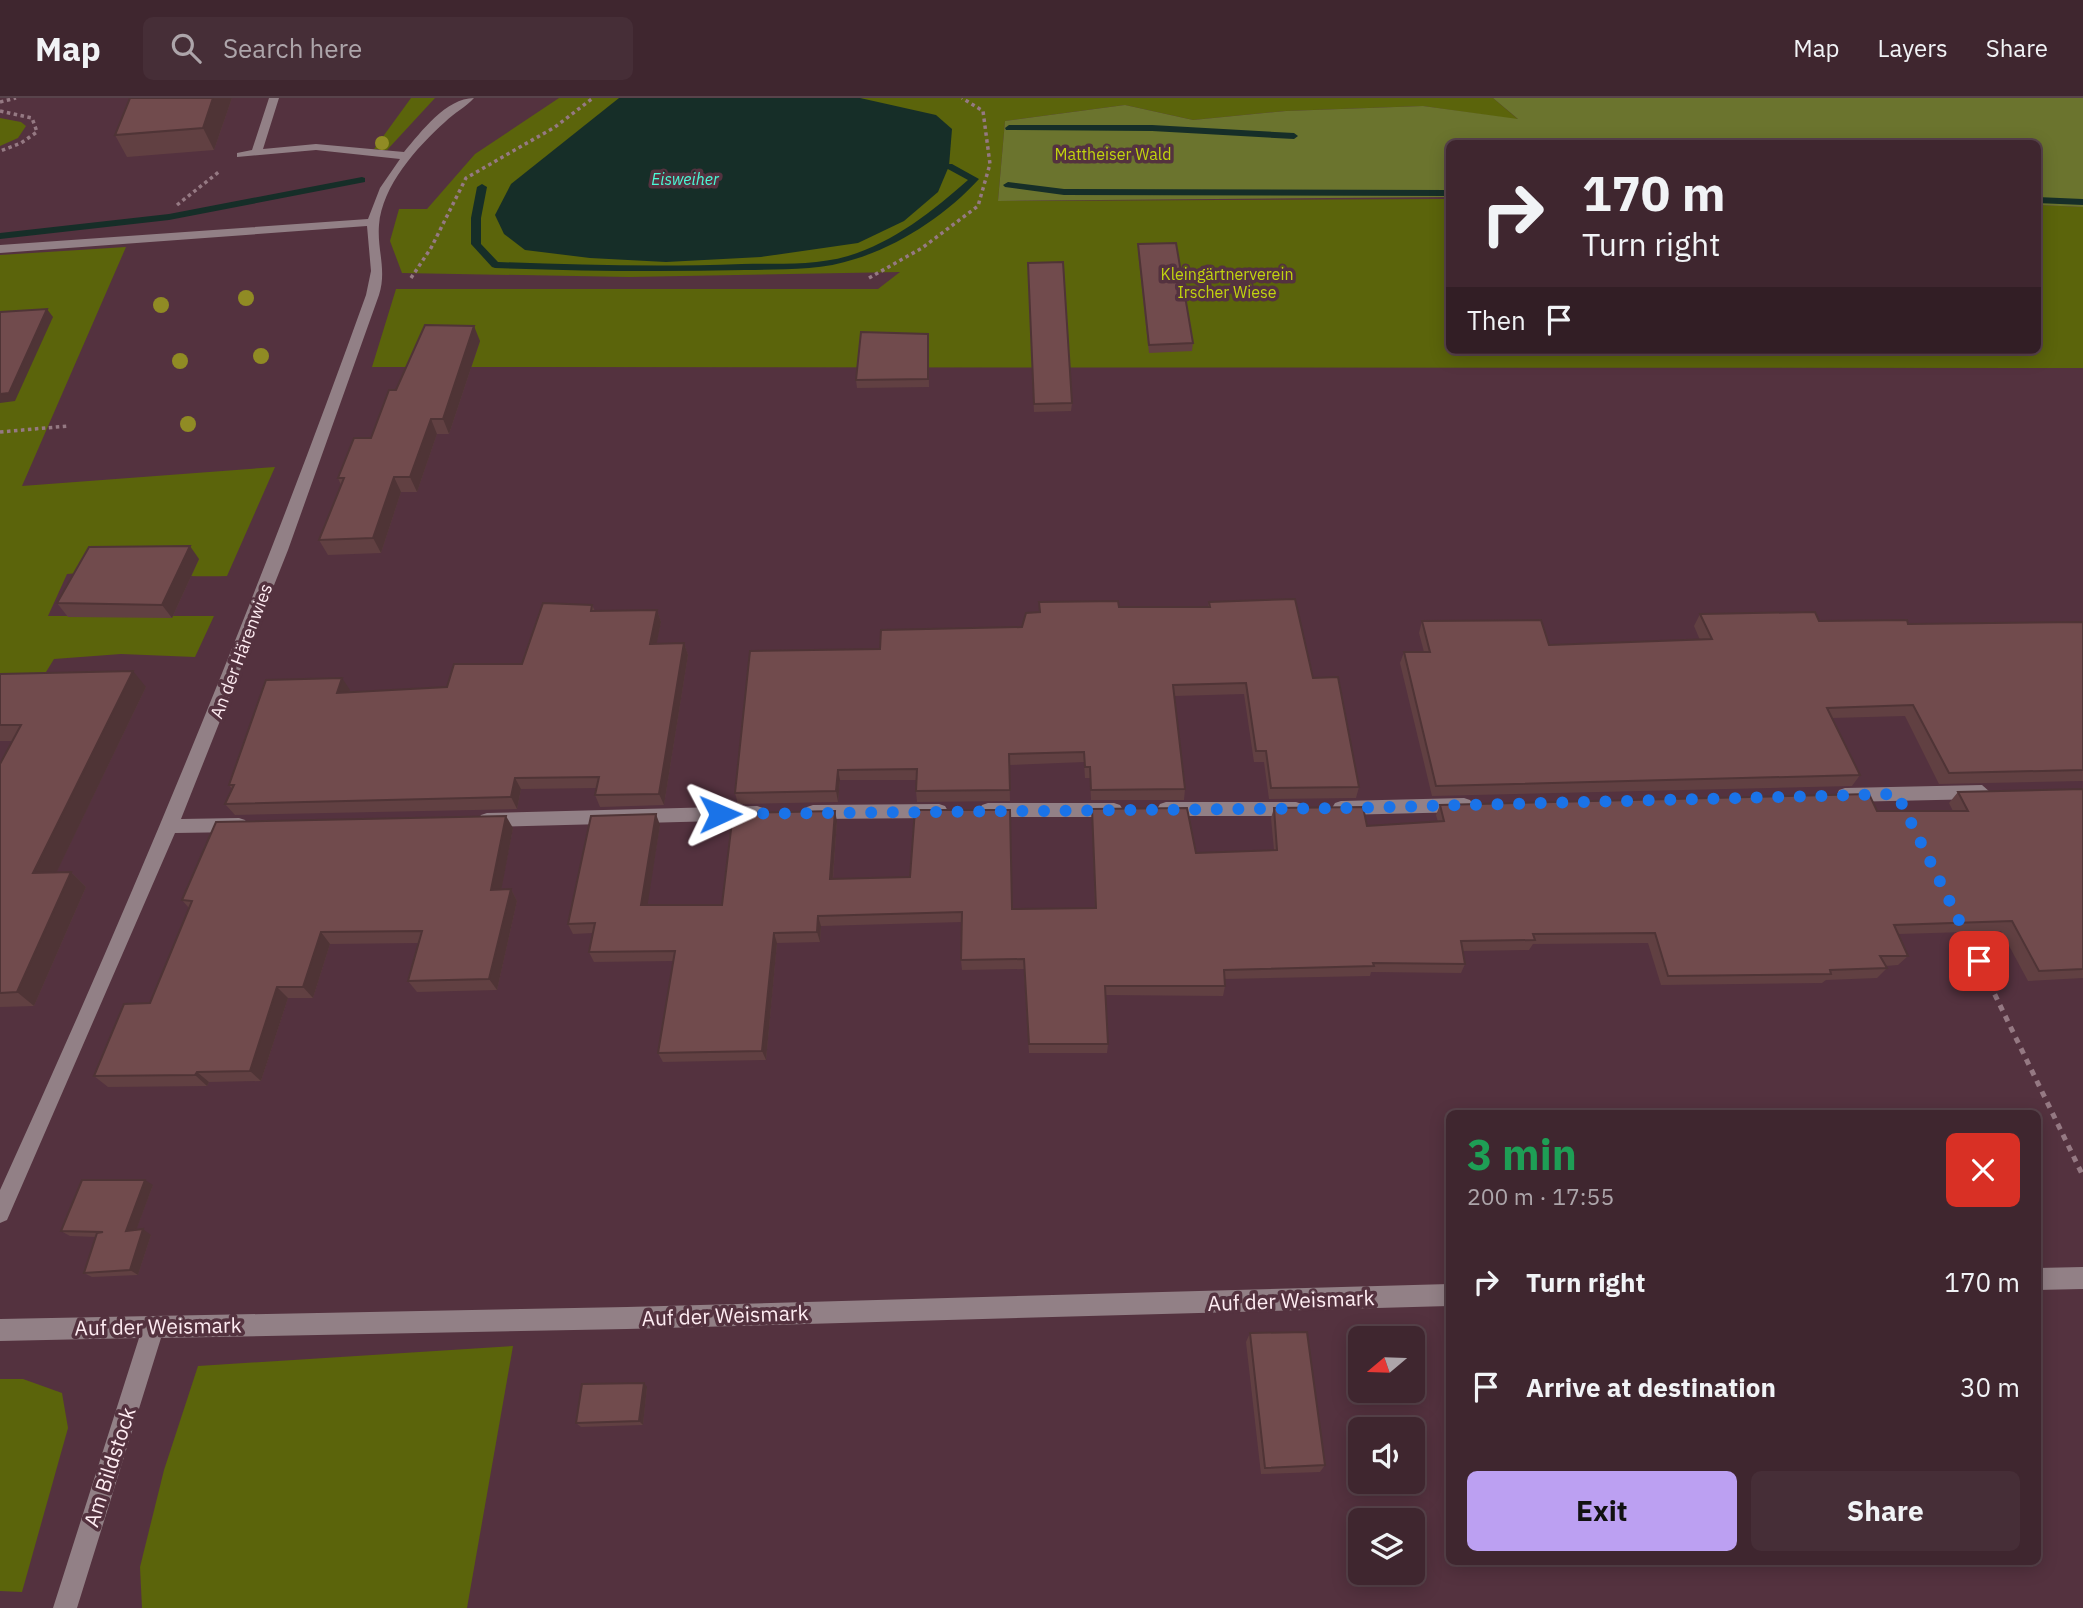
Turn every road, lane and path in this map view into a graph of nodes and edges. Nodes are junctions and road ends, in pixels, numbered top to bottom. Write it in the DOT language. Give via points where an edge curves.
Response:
graph roads {
  1 [pos="16,98"];
  2 [pos="274,98"];
  3 [pos="469,98"];
  4 [pos="593,98"];
  5 [pos="962,98"];
  6 [pos="0,102"];
  7 [pos="0,111"];
  8 [pos="0,151"];
  9 [pos="257,152"];
  10 [pos="241,155"];
  11 [pos="408,156"];
  12 [pos="169,212"];
  13 [pos="373,222"];
  14 [pos="0,249"];
  15 [pos="411,278"];
  16 [pos="869,278"];
  17 [pos="68,426"];
  18 [pos="0,432"];
  19 [pos="2003,792"];
  20 [pos="1829,796"];
  21 [pos="1485,805"];
  22 [pos="773,812"];
  23 [pos="801,812"];
  24 [pos="469,820"];
  25 [pos="262,824"];
  26 [pos="172,825"];
  27 [pos="1957,917"];
  28 [pos="2083,1176"];
  29 [pos="0,1213"];
  30 [pos="2083,1278"];
  31 [pos="2041,1279"];
  32 [pos="1446,1295"];
  33 [pos="154,1326"];
  34 [pos="0,1329"];
  35 [pos="65,1608"];
  1 -- 6 [label="path"];
  2 -- 9 [label="street"];
  3 -- 11 [label="street, An der Härenwies" via="429,128"];
  4 -- 15 [label="path" via="555,127 466,178"];
  5 -- 16 [label="path" via="983,111 990,164 978,206 922,248"];
  7 -- 8 [label="path" via="33,118 37,132"];
  9 -- 10 [label="street"];
  9 -- 11 [label="street" via="316,148"];
  10 -- 12 [label="path"];
  11 -- 13 [label="street, An der Härenwies"];
  13 -- 14 [label="street"];
  13 -- 26 [label="street, An der Härenwies" via="378,276 313,467"];
  17 -- 18 [label="path"];
  19 -- 20 [label="street"];
  21 -- 23 [label="street"];
  22 -- 24 [label="street"];
  25 -- 26 [label="street"];
  26 -- 29 [label="street, An der Härenwies"];
  27 -- 28 [label="path"];
  30 -- 31 [label="street"];
  32 -- 33 [label="street, Auf der Weismark"];
  33 -- 34 [label="street, Auf der Weismark"];
  33 -- 35 [label="street, Am Bildstock"];
}
